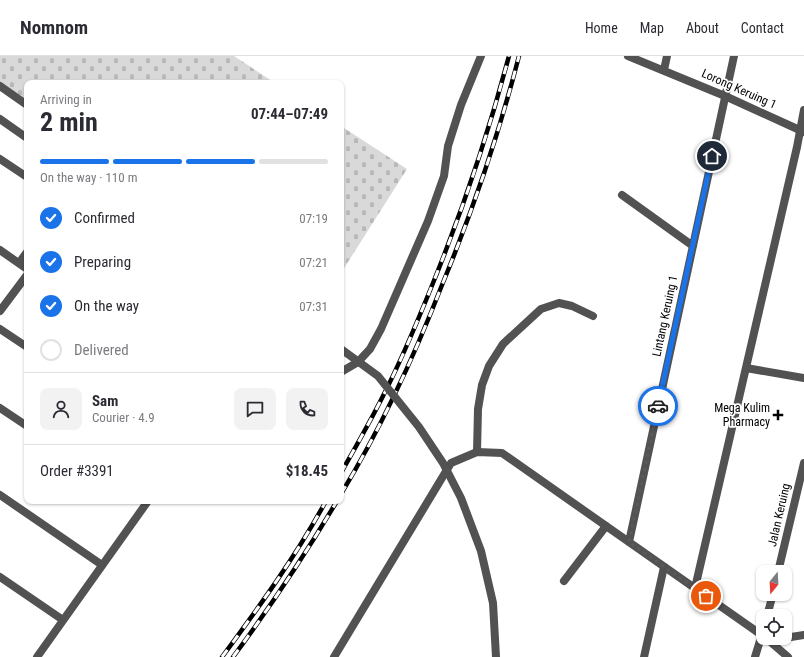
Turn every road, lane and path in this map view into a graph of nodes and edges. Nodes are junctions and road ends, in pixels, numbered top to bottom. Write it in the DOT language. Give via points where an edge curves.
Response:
graph roads {
  1 [pos="481,56"];
  2 [pos="628,56"];
  3 [pos="667,56"];
  4 [pos="734,56"];
  5 [pos="664,70"];
  6 [pos="0,86"];
  7 [pos="725,96"];
  8 [pos="24,103"];
  9 [pos="804,110"];
  10 [pos="0,119"];
  11 [pos="802,130"];
  12 [pos="24,136"];
  13 [pos="0,159"];
  14 [pos="24,175"];
  15 [pos="622,195"];
  16 [pos="693,246"];
  17 [pos="0,250"];
  18 [pos="24,257"];
  19 [pos="20,264"];
  20 [pos="24,267"];
  21 [pos="24,279"];
  22 [pos="0,311"];
  23 [pos="593,316"];
  24 [pos="0,329"];
  25 [pos="24,345"];
  26 [pos="344,351"];
  27 [pos="746,368"];
  28 [pos="344,370"];
  29 [pos="804,378"];
  30 [pos="0,408"];
  31 [pos="24,424"];
  32 [pos="477,452"];
  33 [pos="804,463"];
  34 [pos="0,495"];
  35 [pos="143,504"];
  36 [pos="606,526"];
  37 [pos="629,542"];
  38 [pos="102,565"];
  39 [pos="780,565"];
  40 [pos="664,567"];
  41 [pos="0,578"];
  42 [pos="564,581"];
  43 [pos="695,588"];
  44 [pos="63,620"];
  45 [pos="756,630"];
  46 [pos="804,635"];
  47 [pos="792,637"];
  48 [pos="759,645"];
  49 [pos="774,645"];
  50 [pos="37,657"];
  51 [pos="334,657"];
  52 [pos="496,657"];
  53 [pos="644,657"];
  54 [pos="755,657"];
  55 [pos="788,657"];
  1 -- 28 [label="street" via="461,105 448,146 444,176 428,221 381,329 370,349 358,362"];
  2 -- 5 [label="street, Lorong Keruing 1"];
  3 -- 5 [label="street"];
  4 -- 7 [label="street, Lintang Keruing 1"];
  5 -- 7 [label="street, Lorong Keruing 1"];
  6 -- 8 [label="street"];
  7 -- 11 [label="street, Lorong Keruing 1"];
  7 -- 16 [label="street, Lintang Keruing 1"];
  9 -- 11 [label="street"];
  10 -- 12 [label="street"];
  11 -- 27 [label="street"];
  13 -- 14 [label="street"];
  15 -- 16 [label="street"];
  16 -- 37 [label="street, Lintang Keruing 1"];
  17 -- 19 [label="street"];
  18 -- 19 [label="street"];
  19 -- 20 [label="street"];
  21 -- 22 [label="street"];
  23 -- 32 [label="street" via="559,303 541,309 503,344 489,366 482,385 478,409"];
  24 -- 25 [label="street"];
  26 -- 52 [label="street, bridge" via="378,376 419,427 461,498 481,551 493,603"];
  27 -- 29 [label="street"];
  27 -- 43 [label="street"];
  30 -- 31 [label="street"];
  32 -- 36 [label="street" via="502,454"];
  32 -- 51 [label="street" via="451,463"];
  33 -- 39 [label="street, Jalan Keruing"];
  34 -- 38 [label="street"];
  35 -- 38 [label="street"];
  36 -- 37 [label="street"];
  36 -- 42 [label="street"];
  37 -- 40 [label="street"];
  38 -- 44 [label="street"];
  40 -- 43 [label="street"];
  40 -- 53 [label="street"];
  41 -- 44 [label="street"];
  43 -- 45 [label="street"];
  44 -- 50 [label="street"];
  46 -- 47 [label="street"];
  48 -- 54 [label="street"];
  49 -- 55 [label="street"];
}
